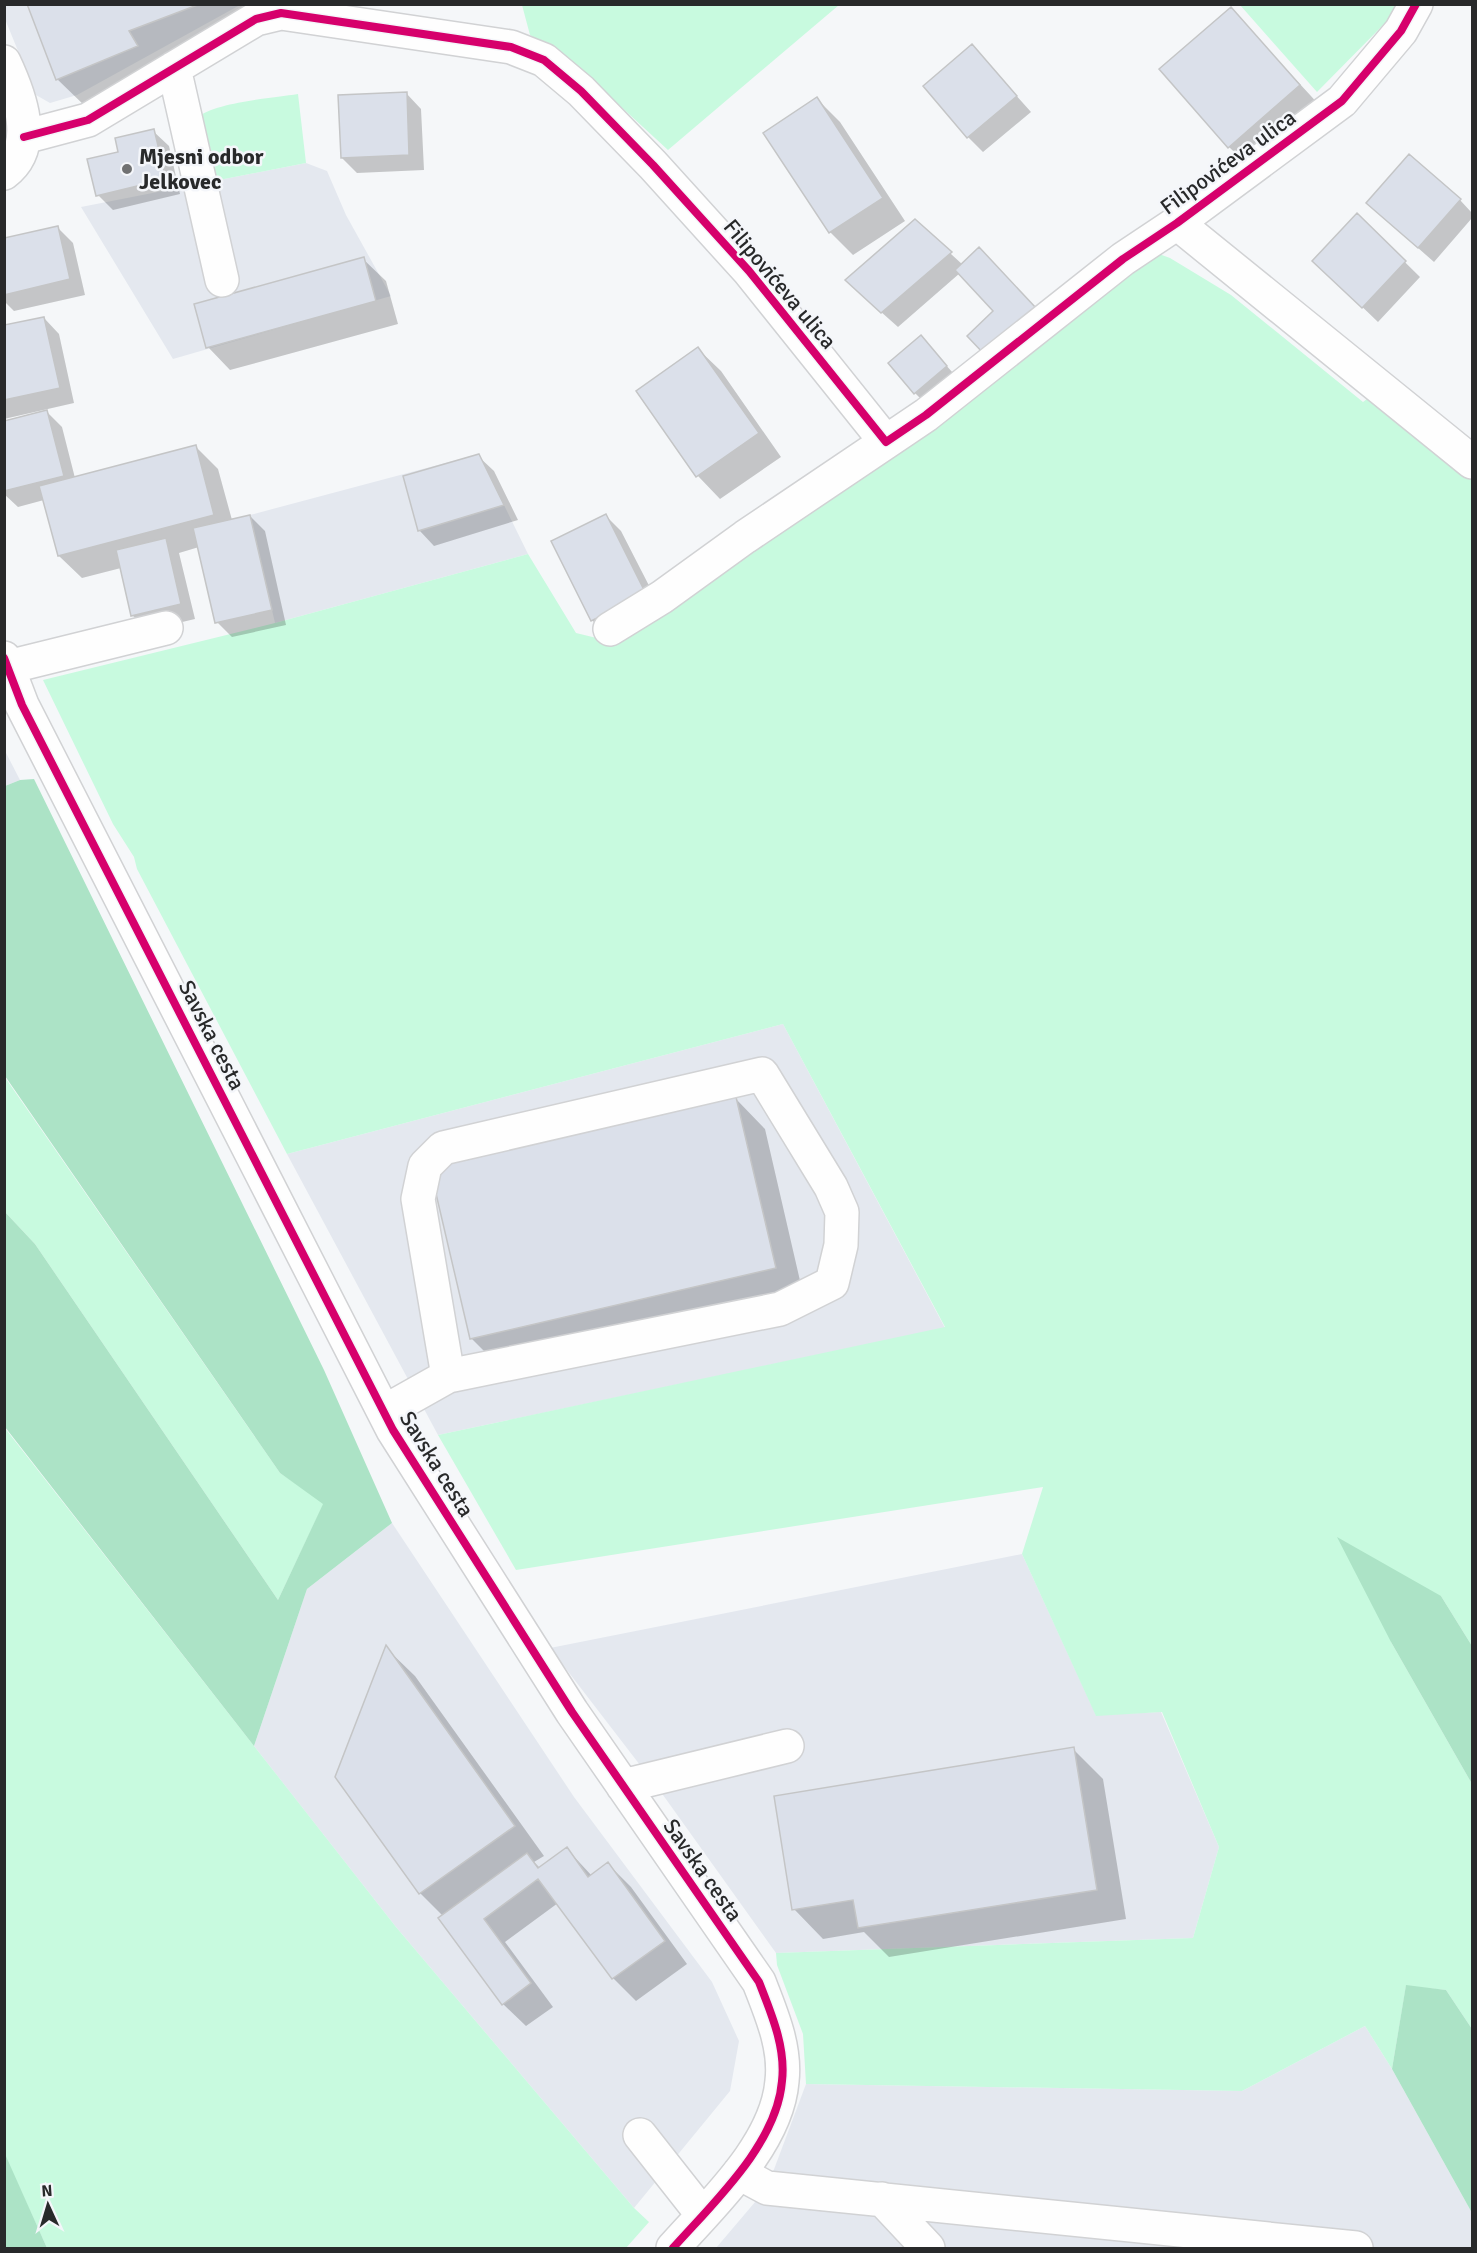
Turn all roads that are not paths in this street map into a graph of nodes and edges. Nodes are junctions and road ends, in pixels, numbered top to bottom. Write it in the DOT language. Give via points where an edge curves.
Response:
graph roads {
  1 [pos="1416,4"];
  2 [pos="279,9"];
  3 [pos="4,62"];
  4 [pos="174,68"];
  5 [pos="24,137"];
  6 [pos="4,173"];
  7 [pos="1178,223"];
  8 [pos="222,280"];
  9 [pos="886,442"];
  10 [pos="1473,462"];
  11 [pos="166,628"];
  12 [pos="610,629"];
  13 [pos="8,673"];
  14 [pos="448,1376"];
  15 [pos="384,1412"];
  16 [pos="787,1746"];
  17 [pos="623,1786"];
  18 [pos="639,2135"];
  19 [pos="739,2174"];
  20 [pos="882,2199"];
  21 [pos="703,2215"];
  22 [pos="673,2248"];
  23 [pos="928,2248"];
  24 [pos="1356,2248"];
  1 -- 7 [label="street, Filipovićeva ulica" via="1401,31 1342,100"];
  2 -- 4 [label="street, Filipovićeva ulica"];
  2 -- 9 [label="street, Filipovićeva ulica" via="511,47 544,60 581,91 741,262"];
  3 -- 5 [label="street" via="24,115"];
  4 -- 5 [label="street, Filipovićeva ulica" via="88,120"];
  4 -- 8 [label="street"];
  5 -- 6 [label="street" via="18,156"];
  7 -- 9 [label="street, Filipovićeva ulica" via="1123,259 926,415"];
  7 -- 10 [label="street, Filipovićeva ulica"];
  9 -- 12 [label="street, Filipovićeva ulica"];
  11 -- 13 [label="street"];
  13 -- 15 [label="street, Savska cesta"];
  14 -- 14 [label="street" via="780,1309 832,1283 841,1245 842,1212 831,1187 762,1074 443,1148 425,1166 417,1199"];
  14 -- 15 [label="street"];
  15 -- 17 [label="street, Savska cesta" via="565,1702"];
  16 -- 17 [label="street"];
  17 -- 19 [label="street, Savska cesta" via="759,1982 771,2014 780,2046 783,2079 778,2108"];
  18 -- 21 [label="street"];
  19 -- 20 [label="street" via="767,2188"];
  19 -- 21 [label="street, Savska cesta"];
  20 -- 23 [label="street"];
  20 -- 24 [label="street"];
  21 -- 22 [label="street, Savska cesta"];
}
